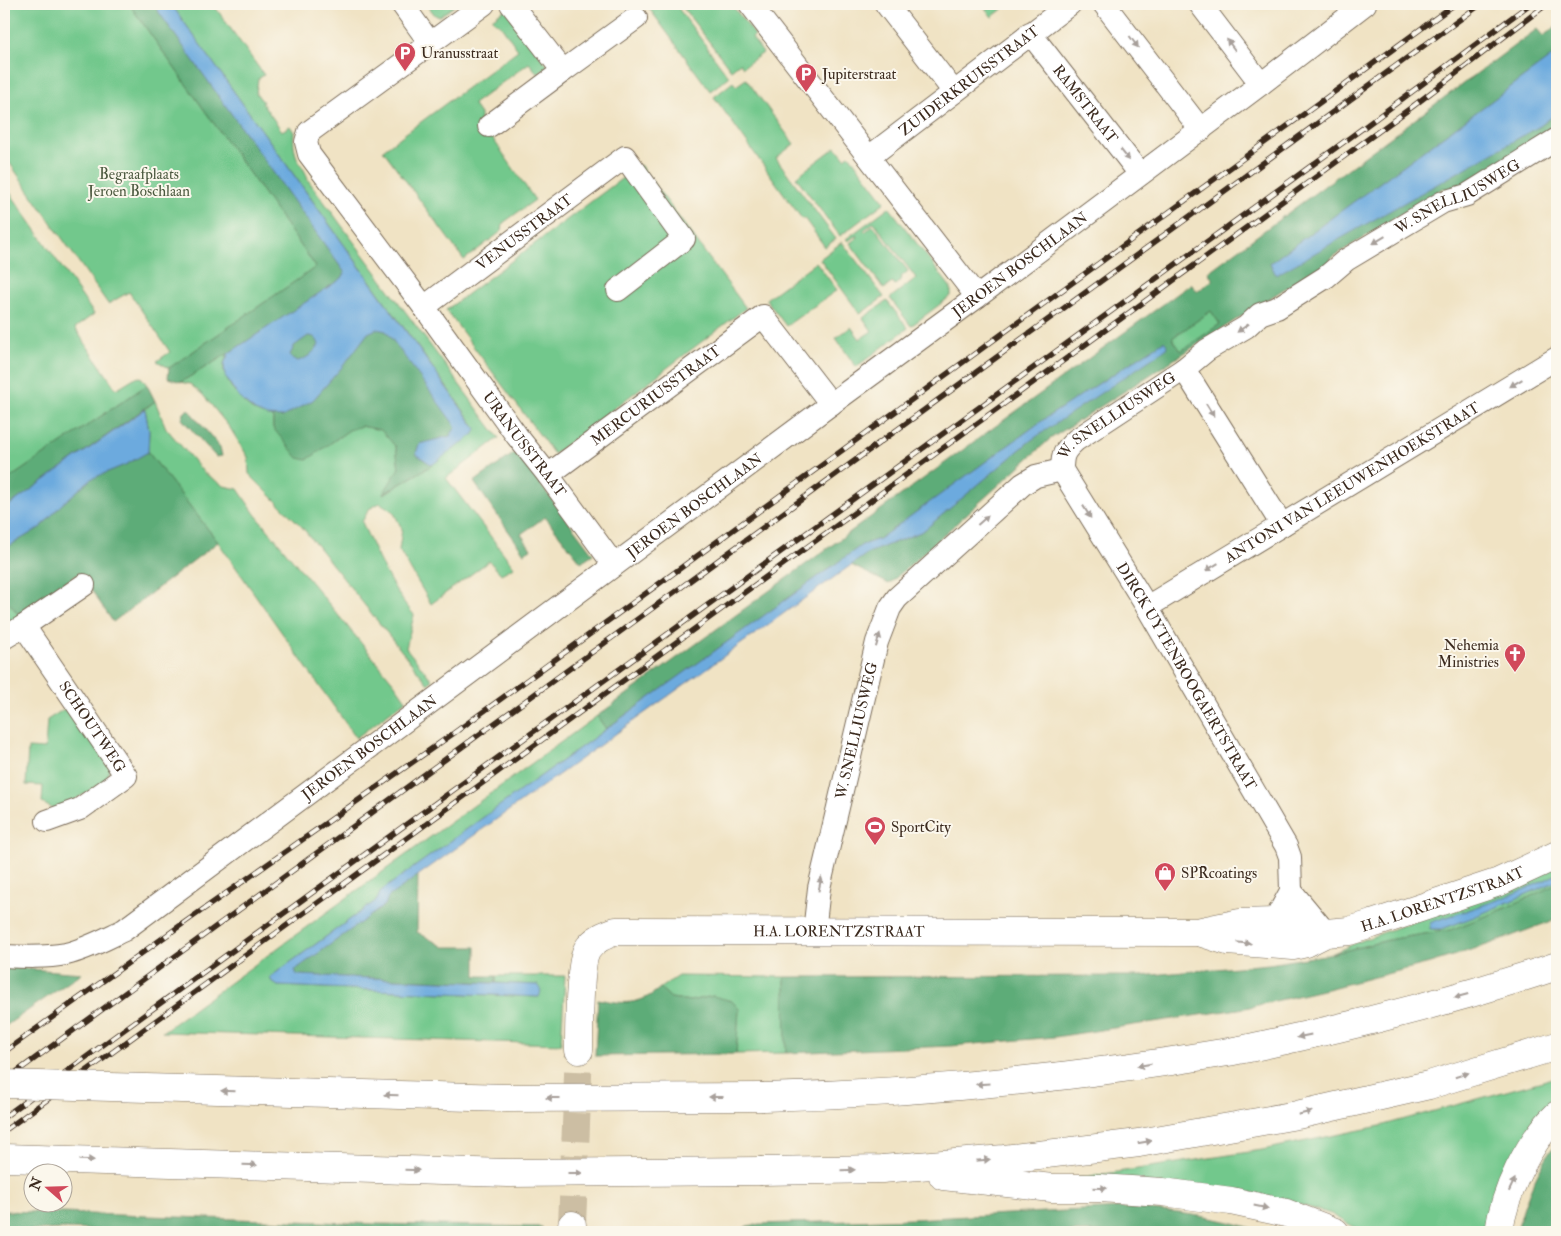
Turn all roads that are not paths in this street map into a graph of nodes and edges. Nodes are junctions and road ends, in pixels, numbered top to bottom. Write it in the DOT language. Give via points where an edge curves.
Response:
graph roads {
  1 [pos="402,4"];
  2 [pos="484,4"];
  3 [pos="511,4"];
  4 [pos="750,4"];
  5 [pos="886,4"];
  6 [pos="1070,4"];
  7 [pos="1104,4"];
  8 [pos="1200,4"];
  9 [pos="1365,4"];
  10 [pos="636,18"];
  11 [pos="1030,34"];
  12 [pos="430,43"];
  13 [pos="563,71"];
  14 [pos="1261,84"];
  15 [pos="954,92"];
  16 [pos="489,126"];
  17 [pos="1201,130"];
  18 [pos="1557,139"];
  19 [pos="869,157"];
  20 [pos="1140,174"];
  21 [pos="618,290"];
  22 [pos="977,297"];
  23 [pos="424,307"];
  24 [pos="1557,358"];
  25 [pos="1184,369"];
  26 [pos="831,404"];
  27 [pos="1062,470"];
  28 [pos="548,475"];
  29 [pos="1282,525"];
  30 [pos="614,565"];
  31 [pos="84,584"];
  32 [pos="1146,607"];
  33 [pos="24,626"];
  34 [pos="4,638"];
  35 [pos="47,821"];
  36 [pos="1557,855"];
  37 [pos="1291,891"];
  38 [pos="1274,922"];
  39 [pos="814,932"];
  40 [pos="1197,932"];
  41 [pos="1326,933"];
  42 [pos="4,956"];
  43 [pos="1557,957"];
  44 [pos="1557,966"];
  45 [pos="1508,983"];
  46 [pos="1557,1046"];
  47 [pos="579,1050"];
  48 [pos="4,1084"];
  49 [pos="1557,1115"];
  50 [pos="4,1158"];
  51 [pos="882,1169"];
  52 [pos="1336,1232"];
  53 [pos="1499,1232"];
  1 -- 12 [label="street"];
  2 -- 12 [label="street, URANUSSTRAAT"];
  3 -- 13 [label="street"];
  4 -- 19 [label="street"];
  5 -- 15 [label="street"];
  6 -- 11 [label="street, ZUIDERKRUISSTRAAT"];
  7 -- 17 [label="street, one-way"];
  14 -- 8 [label="street, one-way"];
  9 -- 14 [label="street, JEROEN BOSCHLAAN"];
  10 -- 13 [label="street"];
  11 -- 15 [label="street, ZUIDERKRUISSTRAAT"];
  11 -- 20 [label="street, RAMSTRAAT, one-way"];
  12 -- 23 [label="street, URANUSSTRAAT" via="310,132 306,142 309,154"];
  13 -- 16 [label="street"];
  14 -- 17 [label="street, JEROEN BOSCHLAAN"];
  15 -- 19 [label="street, ZUIDERKRUISSTRAAT"];
  17 -- 20 [label="street, JEROEN BOSCHLAAN"];
  18 -- 25 [label="street, W. SNELLIUSWEG, one-way" via="1467,195 1443,202 1346,260 1326,277 1276,308 1260,314"];
  19 -- 22 [label="street"];
  20 -- 22 [label="street, JEROEN BOSCHLAAN"];
  21 -- 23 [label="street, VENUSSTRAAT" via="684,240 625,157"];
  22 -- 26 [label="street, JEROEN BOSCHLAAN"];
  23 -- 28 [label="street, URANUSSTRAAT"];
  24 -- 29 [label="street, ANTONI VAN LEEUWENHOEKSTRAAT, one-way"];
  25 -- 27 [label="street, W. SNELLIUSWEG" via="1076,440 1062,457"];
  25 -- 29 [label="street, one-way"];
  26 -- 28 [label="street, MERCURIUSSTRAAT" via="763,316"];
  26 -- 30 [label="street, JEROEN BOSCHLAAN"];
  27 -- 32 [label="street, DIRCK UYTENBOOGAERTSTRAAT, one-way"];
  39 -- 27 [label="street, W. SNELLIUSWEG, one-way" via="818,888 877,642 890,608 897,598 1023,484 1036,476"];
  28 -- 30 [label="street, URANUSSTRAAT"];
  29 -- 32 [label="street, ANTONI VAN LEEUWENHOEKSTRAAT, one-way"];
  30 -- 42 [label="street, JEROEN BOSCHLAAN" via="124,930 95,945 65,954"];
  31 -- 33 [label="street"];
  32 -- 37 [label="street, DIRCK UYTENBOOGAERTSTRAAT" via="1280,836 1290,857"];
  33 -- 34 [label="street"];
  33 -- 35 [label="street, SCHOUTWEG" via="126,776 80,809"];
  36 -- 41 [label="main road, H.A. LORENTZSTRAAT" via="1499,882 1443,901 1349,931"];
  37 -- 38 [label="street"];
  37 -- 41 [label="street"];
  38 -- 40 [label="main road, H.A. LORENTZSTRAAT" via="1240,923"];
  38 -- 41 [label="main road, H.A. LORENTZSTRAAT" via="1295,922"];
  39 -- 40 [label="main road, H.A. LORENTZSTRAAT"];
  39 -- 47 [label="main road, H.A. LORENTZSTRAAT" via="616,931 600,937 587,950 582,971"];
  40 -- 41 [label="main road, H.A. LORENTZSTRAAT, one-way" via="1227,941 1293,946"];
  43 -- 45 [label="main road"];
  44 -- 45 [label="main road"];
  45 -- 48 [label="main road, one-way, bridge" via="1356,1024 1230,1052 1019,1081 836,1095 507,1098"];
  51 -- 46 [label="main road, one-way" via="1139,1143 1297,1115 1429,1085"];
  53 -- 49 [label="main road, one-way" via="1509,1191 1524,1159"];
  50 -- 51 [label="main road, one-way, bridge" via="508,1173"];
  51 -- 52 [label="main road, one-way" via="1052,1188 1163,1192 1231,1201 1286,1213"];
}
